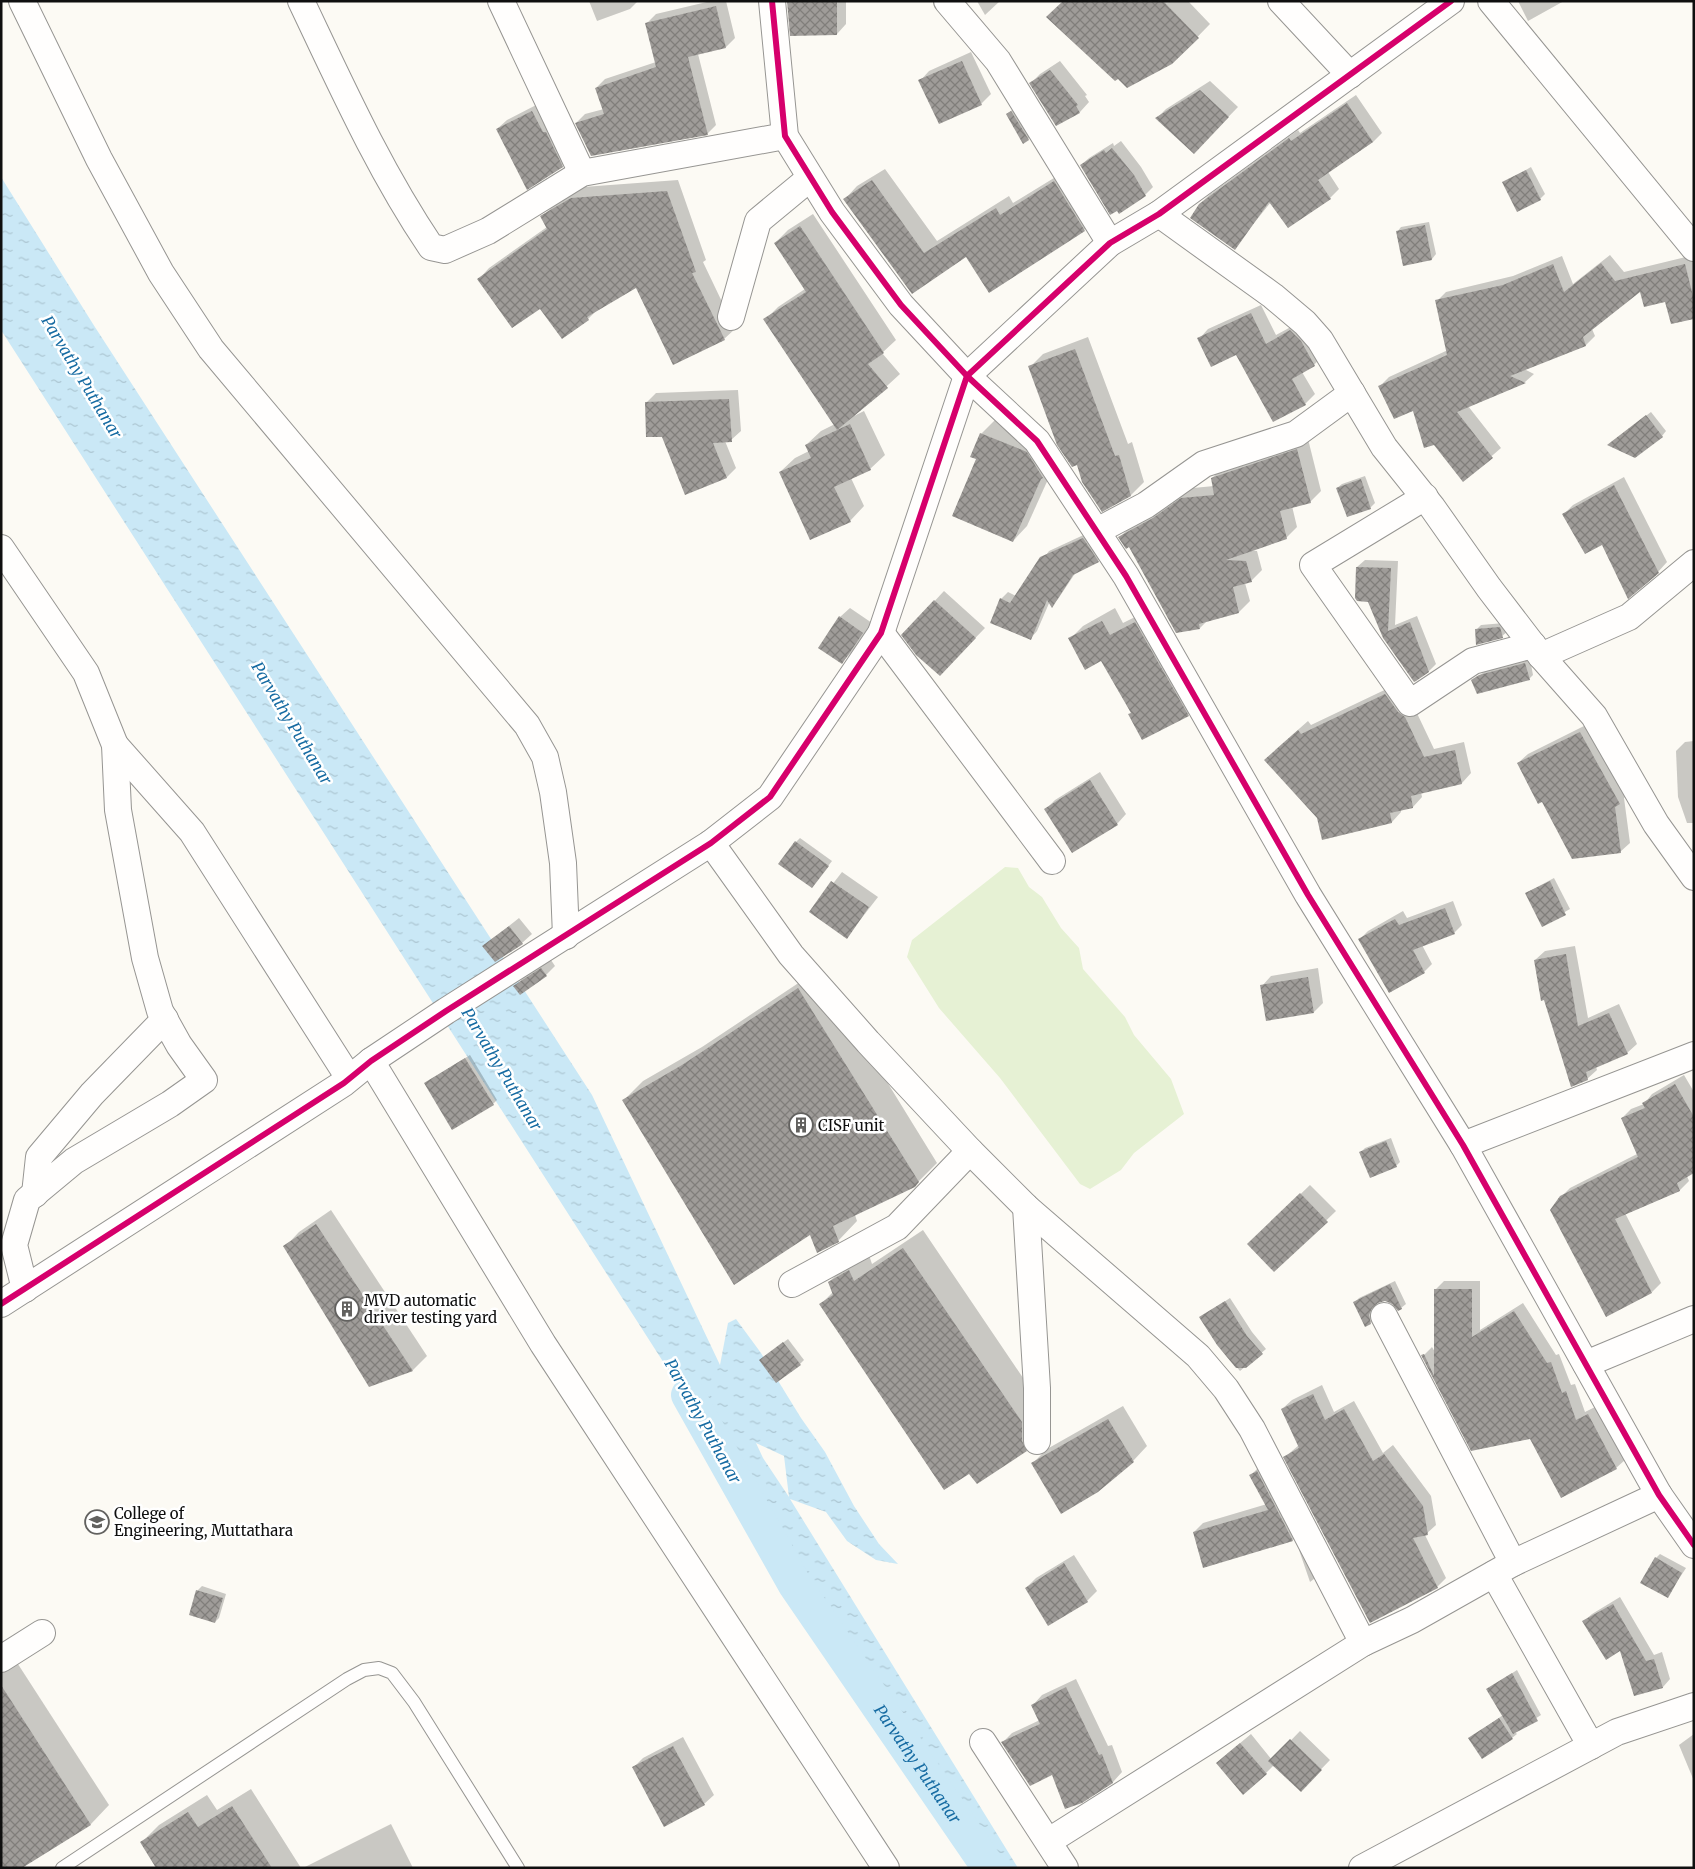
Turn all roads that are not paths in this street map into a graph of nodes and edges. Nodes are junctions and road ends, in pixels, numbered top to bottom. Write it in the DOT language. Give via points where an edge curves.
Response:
graph roads {
  1 [pos="22,1"];
  2 [pos="301,1"];
  3 [pos="501,1"];
  4 [pos="772,1"];
  5 [pos="947,1"];
  6 [pos="1282,1"];
  7 [pos="1451,1"];
  8 [pos="1491,1"];
  9 [pos="1350,75"];
  10 [pos="785,136"];
  11 [pos="582,173"];
  12 [pos="810,178"];
  13 [pos="1159,214"];
  14 [pos="1110,243"];
  15 [pos="1694,248"];
  16 [pos="731,317"];
  17 [pos="967,376"];
  18 [pos="1352,393"];
  19 [pos="1425,497"];
  20 [pos="1097,531"];
  21 [pos="1,548"];
  22 [pos="1694,563"];
  23 [pos="881,632"];
  24 [pos="1537,651"];
  25 [pos="115,745"];
  26 [pos="711,843"];
  27 [pos="1052,861"];
  28 [pos="1694,877"];
  29 [pos="566,936"];
  30 [pos="165,1019"];
  31 [pos="1694,1055"];
  32 [pos="371,1061"];
  33 [pos="349,1078"];
  34 [pos="1463,1145"];
  35 [pos="970,1151"];
  36 [pos="35,1194"];
  37 [pos="1026,1208"];
  38 [pos="792,1284"];
  39 [pos="25,1289"];
  40 [pos="1,1304"];
  41 [pos="1384,1316"];
  42 [pos="1694,1320"];
  43 [pos="1586,1364"];
  44 [pos="1038,1441"];
  45 [pos="1659,1495"];
  46 [pos="1694,1545"];
  47 [pos="1503,1568"];
  48 [pos="42,1633"];
  49 [pos="1363,1643"];
  50 [pos="1,1659"];
  51 [pos="1694,1706"];
  52 [pos="983,1742"];
  53 [pos="1591,1746"];
  54 [pos="1049,1841"];
  55 [pos="62,1868"];
  56 [pos="518,1868"];
  57 [pos="886,1868"];
  58 [pos="1066,1868"];
  59 [pos="1362,1868"];
  1 -- 29 [label="street" via="99,159 161,273 211,349 527,725 545,758 553,792 563,864"];
  2 -- 11 [label="street" via="370,144 412,220 431,247 445,250 488,231"];
  3 -- 11 [label="street"];
  4 -- 10 [label="street"];
  5 -- 14 [label="street" via="998,61"];
  6 -- 9 [label="street"];
  7 -- 9 [label="street"];
  8 -- 15 [label="street"];
  9 -- 13 [label="street"];
  10 -- 11 [label="street"];
  10 -- 12 [label="street"];
  12 -- 16 [label="street" via="758,221"];
  12 -- 17 [label="street" via="901,305"];
  13 -- 14 [label="street"];
  13 -- 18 [label="street" via="1233,266 1305,323 1320,340"];
  14 -- 17 [label="street"];
  17 -- 20 [label="street" via="1037,440"];
  17 -- 23 [label="street"];
  18 -- 19 [label="street" via="1384,447"];
  18 -- 20 [label="street" via="1296,434 1204,464 1146,505"];
  19 -- 24 [label="street"];
  19 -- 24 [label="street" via="1313,565 1410,703 1473,661"];
  20 -- 34 [label="street" via="1126,576 1308,895"];
  21 -- 25 [label="street" via="86,673"];
  22 -- 24 [label="street" via="1629,617"];
  23 -- 26 [label="street" via="770,798"];
  23 -- 27 [label="street"];
  24 -- 28 [label="street" via="1594,716 1656,824"];
  25 -- 30 [label="street" via="118,810 145,958"];
  25 -- 33 [label="street" via="192,832"];
  26 -- 29 [label="street"];
  26 -- 35 [label="street" via="791,955"];
  29 -- 32 [label="street"];
  30 -- 36 [label="street" via="92,1094 39,1157"];
  30 -- 36 [label="street" via="204,1080 74,1161"];
  31 -- 34 [label="street"];
  32 -- 33 [label="street"];
  32 -- 57 [label="street" via="543,1344"];
  33 -- 39 [label="street"];
  34 -- 43 [label="street"];
  35 -- 37 [label="street"];
  35 -- 38 [label="street" via="898,1227"];
  36 -- 39 [label="street" via="27,1200 14,1245"];
  37 -- 44 [label="street" via="1038,1388"];
  37 -- 49 [label="street" via="1198,1356 1226,1389 1252,1429"];
  39 -- 40 [label="street"];
  41 -- 47 [label="street"];
  42 -- 43 [label="street"];
  43 -- 45 [label="street"];
  45 -- 46 [label="street"];
  45 -- 47 [label="street"];
  47 -- 49 [label="street" via="1412,1620"];
  47 -- 53 [label="street"];
  48 -- 50 [label="street"];
  49 -- 54 [label="street"];
  51 -- 53 [label="street" via="1617,1732"];
  52 -- 54 [label="street"];
  53 -- 59 [label="street"];
  54 -- 58 [label="street"];
  55 -- 56 [label="lane" via="347,1679 364,1670 379,1668 392,1673 414,1702"];
}
